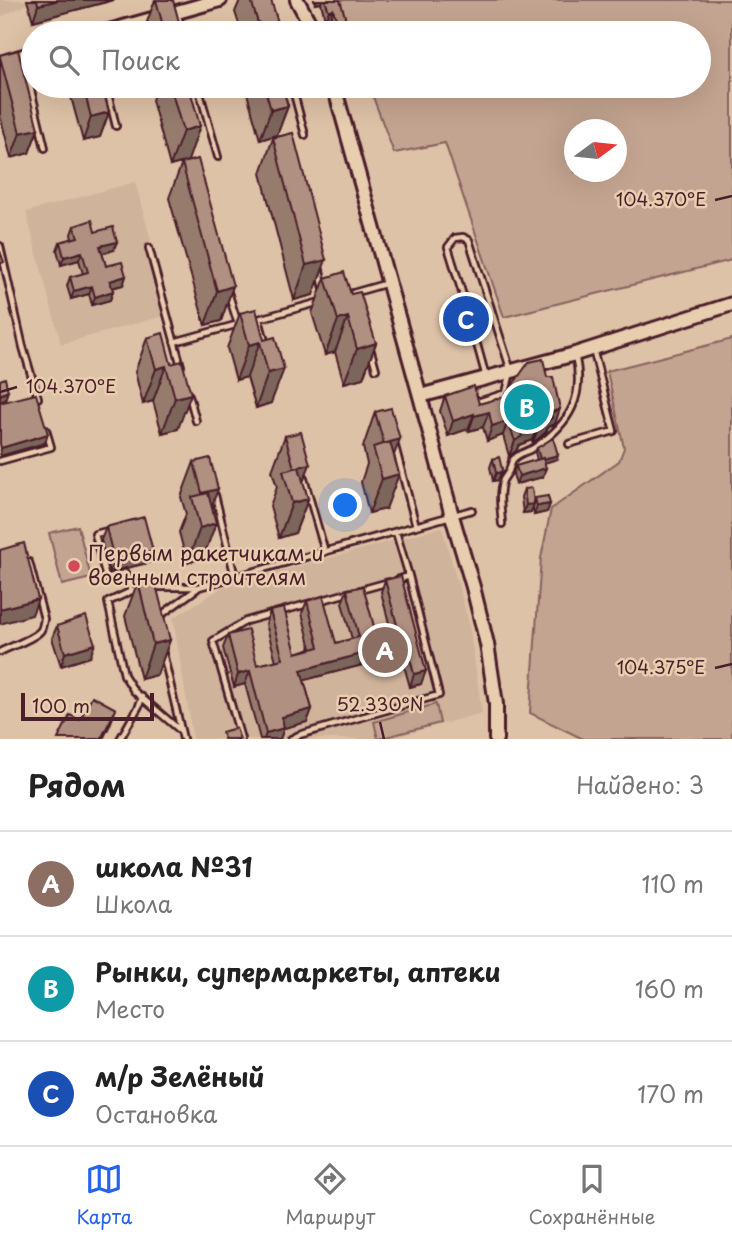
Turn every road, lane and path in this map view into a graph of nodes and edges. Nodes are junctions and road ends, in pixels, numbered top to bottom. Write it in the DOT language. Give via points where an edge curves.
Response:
graph roads {
  1 [pos="220,0"];
  2 [pos="297,0"];
  3 [pos="177,12"];
  4 [pos="145,21"];
  5 [pos="180,21"];
  6 [pos="308,21"];
  7 [pos="21,56"];
  8 [pos="0,63"];
  9 [pos="36,98"];
  10 [pos="109,98"];
  11 [pos="201,98"];
  12 [pos="295,98"];
  13 [pos="337,98"];
  14 [pos="116,126"];
  15 [pos="305,135"];
  16 [pos="45,148"];
  17 [pos="218,157"];
  18 [pos="0,246"];
  19 [pos="149,248"];
  20 [pos="317,261"];
  21 [pos="389,283"];
  22 [pos="226,284"];
  23 [pos="355,292"];
  24 [pos="337,298"];
  25 [pos="358,304"];
  26 [pos="732,304"];
  27 [pos="259,319"];
  28 [pos="238,324"];
  29 [pos="174,342"];
  30 [pos="593,348"];
  31 [pos="370,349"];
  32 [pos="269,353"];
  33 [pos="575,354"];
  34 [pos="181,368"];
  35 [pos="376,369"];
  36 [pos="511,372"];
  37 [pos="486,378"];
  38 [pos="189,394"];
  39 [pos="420,396"];
  40 [pos="476,396"];
  41 [pos="40,408"];
  42 [pos="44,421"];
  43 [pos="196,421"];
  44 [pos="393,437"];
  45 [pos="569,443"];
  46 [pos="0,461"];
  47 [pos="301,467"];
  48 [pos="215,495"];
  49 [pos="472,510"];
  50 [pos="452,516"];
  51 [pos="502,524"];
  52 [pos="416,526"];
  53 [pos="118,528"];
  54 [pos="397,531"];
  55 [pos="326,552"];
  56 [pos="29,562"];
  57 [pos="409,576"];
  58 [pos="235,577"];
  59 [pos="199,587"];
  60 [pos="131,591"];
  61 [pos="155,620"];
  62 [pos="162,650"];
  63 [pos="0,652"];
  64 [pos="142,697"];
  65 [pos="181,730"];
  66 [pos="120,739"];
  67 [pos="183,739"];
  68 [pos="241,739"];
  69 [pos="291,739"];
  70 [pos="496,739"];
  1 -- 3 [label="street"];
  2 -- 6 [label="street"];
  3 -- 4 [label="street"];
  3 -- 5 [label="lane"];
  7 -- 8 [label="street"];
  9 -- 16 [label="lane"];
  10 -- 14 [label="lane"];
  11 -- 17 [label="lane"];
  12 -- 15 [label="lane"];
  13 -- 21 [label="street"];
  18 -- 41 [label="lane"];
  19 -- 29 [label="lane"];
  20 -- 27 [label="lane" via="327,300"];
  21 -- 23 [label="lane"];
  21 -- 39 [label="street"];
  22 -- 28 [label="lane"];
  23 -- 24 [label="lane"];
  23 -- 25 [label="lane"];
  26 -- 30 [label="street"];
  27 -- 28 [label="lane"];
  27 -- 32 [label="lane"];
  28 -- 29 [label="lane"];
  29 -- 34 [label="lane"];
  30 -- 33 [label="street"];
  30 -- 45 [label="lane" via="614,430"];
  31 -- 35 [label="lane"];
  33 -- 36 [label="street"];
  33 -- 51 [label="lane" via="579,374 575,405 536,447 512,461 502,482"];
  36 -- 37 [label="street"];
  36 -- 37 [label="lane" via="469,240 455,238 448,247"];
  36 -- 40 [label="lane" via="506,393 478,402"];
  37 -- 39 [label="street" via="472,386"];
  38 -- 43 [label="lane"];
  39 -- 50 [label="street"];
  42 -- 46 [label="lane" via="51,447"];
  44 -- 52 [label="lane"];
  47 -- 55 [label="lane"];
  48 -- 58 [label="lane"];
  49 -- 50 [label="lane"];
  50 -- 52 [label="lane"];
  50 -- 70 [label="street" via="487,644"];
  52 -- 54 [label="lane"];
  53 -- 60 [label="lane" via="94,534 106,578 125,573"];
  54 -- 55 [label="lane"];
  54 -- 57 [label="lane"];
  55 -- 58 [label="lane"];
  56 -- 63 [label="lane" via="43,625 35,635"];
  57 -- 68 [label="lane" via="246,621 213,641"];
  57 -- 69 [label="lane" via="439,695"];
  58 -- 59 [label="lane"];
  59 -- 60 [label="lane"];
  59 -- 61 [label="lane"];
  60 -- 64 [label="lane" via="108,602 124,675"];
  62 -- 65 [label="lane"];
  64 -- 65 [label="lane"];
  64 -- 66 [label="lane"];
  65 -- 67 [label="lane"];
}
